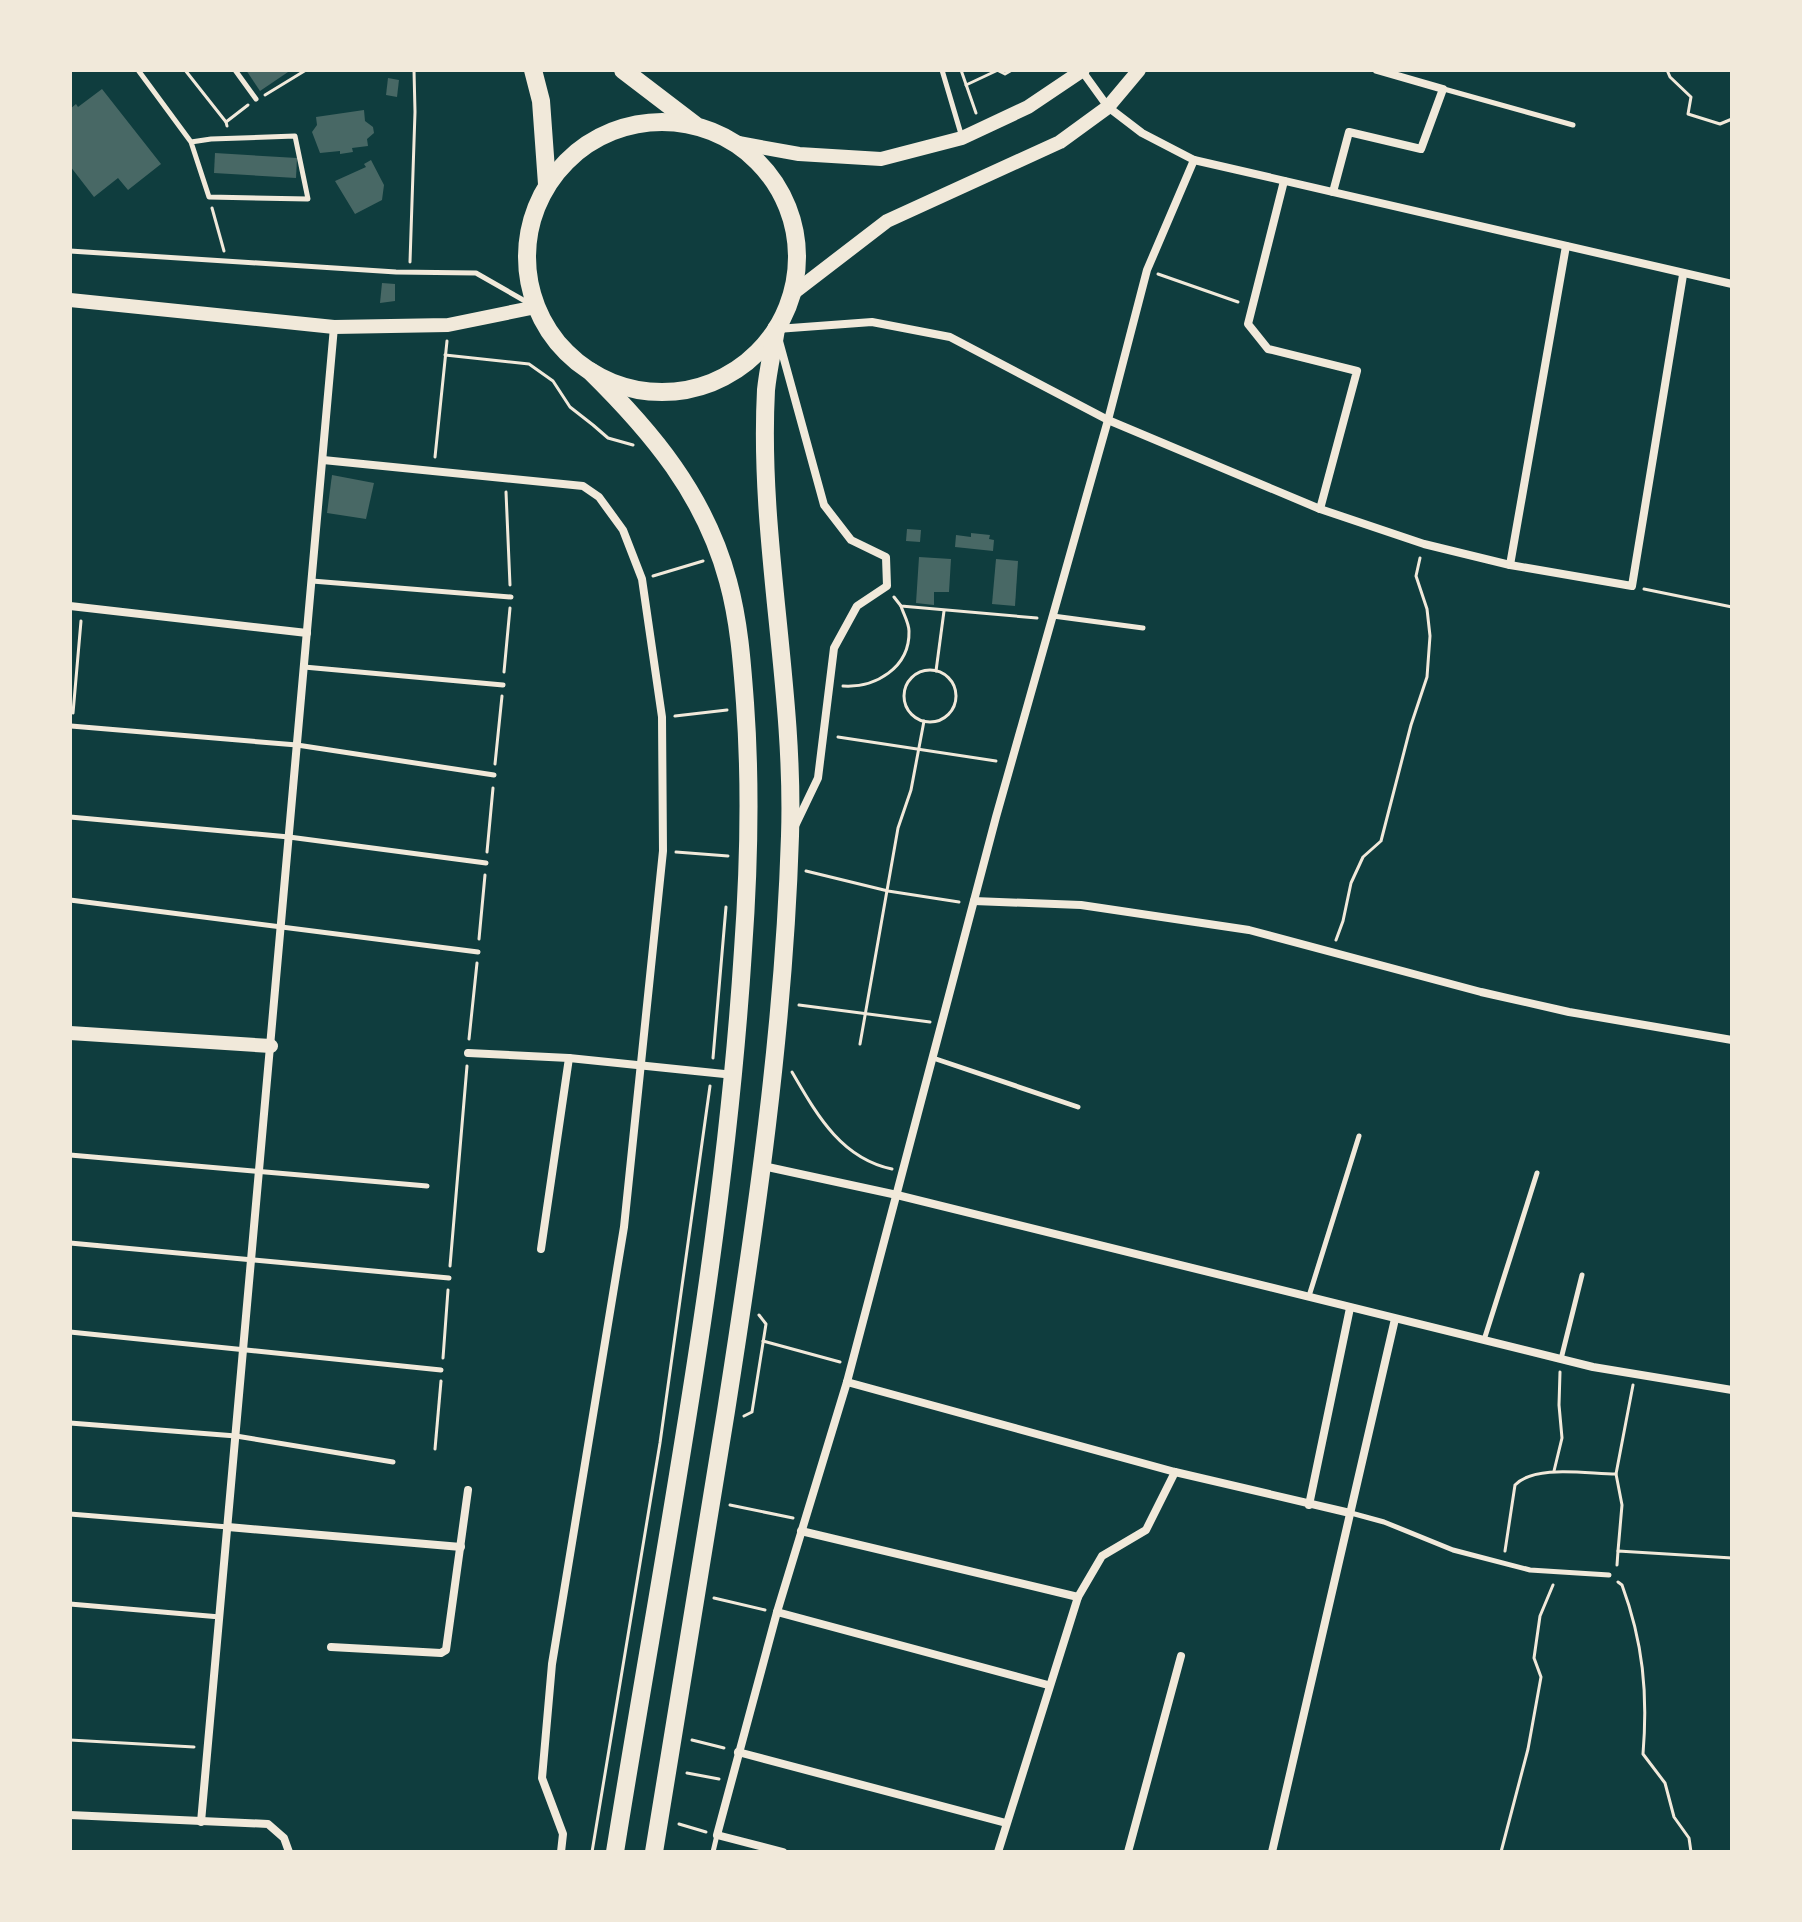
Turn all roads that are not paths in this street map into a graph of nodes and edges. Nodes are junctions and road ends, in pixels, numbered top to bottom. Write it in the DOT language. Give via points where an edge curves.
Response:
graph roads {
  1 [pos="235,70"];
  2 [pos="533,70"];
  3 [pos="623,70"];
  4 [pos="942,70"];
  5 [pos="1082,70"];
  6 [pos="1139,70"];
  7 [pos="1377,70"];
  8 [pos="142,71"];
  9 [pos="1443,89"];
  10 [pos="256,99"];
  11 [pos="1108,107"];
  12 [pos="695,125"];
  13 [pos="1573,125"];
  14 [pos="962,138"];
  15 [pos="191,142"];
  16 [pos="733,142"];
  17 [pos="1194,160"];
  18 [pos="1284,181"];
  19 [pos="547,184"];
  20 [pos="1333,192"];
  21 [pos="1566,246"];
  22 [pos="70,251"];
  23 [pos="1683,275"];
  24 [pos="1732,284"];
  25 [pos="792,294"];
  26 [pos="70,300"];
  27 [pos="536,307"];
  28 [pos="334,327"];
  29 [pos="776,329"];
  30 [pos="590,371"];
  31 [pos="1108,420"];
  32 [pos="323,460"];
  33 [pos="1320,509"];
  34 [pos="1510,565"];
  35 [pos="312,581"];
  36 [pos="511,597"];
  37 [pos="70,606"];
  38 [pos="1053,616"];
  39 [pos="1143,628"];
  40 [pos="307,633"];
  41 [pos="304,667"];
  42 [pos="503,685"];
  43 [pos="71,726"];
  44 [pos="297,745"];
  45 [pos="494,775"];
  46 [pos="70,817"];
  47 [pos="289,837"];
  48 [pos="790,838"];
  49 [pos="486,863"];
  50 [pos="70,900"];
  51 [pos="974,901"];
  52 [pos="281,927"];
  53 [pos="478,952"];
  54 [pos="70,1033"];
  55 [pos="1732,1040"];
  56 [pos="271,1046"];
  57 [pos="468,1053"];
  58 [pos="569,1058"];
  59 [pos="933,1058"];
  60 [pos="640,1065"];
  61 [pos="734,1075"];
  62 [pos="1078,1107"];
  63 [pos="1359,1136"];
  64 [pos="70,1155"];
  65 [pos="763,1165"];
  66 [pos="259,1171"];
  67 [pos="1537,1173"];
  68 [pos="427,1186"];
  69 [pos="897,1195"];
  70 [pos="70,1243"];
  71 [pos="541,1249"];
  72 [pos="252,1260"];
  73 [pos="1582,1275"];
  74 [pos="449,1278"];
  75 [pos="1308,1297"];
  76 [pos="1350,1308"];
  77 [pos="1395,1319"];
  78 [pos="70,1332"];
  79 [pos="1484,1341"];
  80 [pos="244,1349"];
  81 [pos="1561,1360"];
  82 [pos="441,1370"];
  83 [pos="847,1382"];
  84 [pos="1732,1390"];
  85 [pos="70,1423"];
  86 [pos="236,1436"];
  87 [pos="393,1462"];
  88 [pos="1175,1472"];
  89 [pos="468,1490"];
  90 [pos="1309,1505"];
  91 [pos="1350,1513"];
  92 [pos="70,1514"];
  93 [pos="228,1527"];
  94 [pos="801,1531"];
  95 [pos="461,1547"];
  96 [pos="1609,1575"];
  97 [pos="1078,1597"];
  98 [pos="70,1604"];
  99 [pos="777,1612"];
  100 [pos="220,1617"];
  101 [pos="331,1647"];
  102 [pos="1181,1656"];
  103 [pos="1048,1685"];
  104 [pos="738,1752"];
  105 [pos="70,1815"];
  106 [pos="201,1822"];
  107 [pos="1006,1823"];
  108 [pos="717,1835"];
  109 [pos="289,1852"];
  110 [pos="561,1852"];
  111 [pos="615,1852"];
  112 [pos="654,1852"];
  113 [pos="713,1852"];
  114 [pos="783,1852"];
  115 [pos="998,1852"];
  116 [pos="1128,1852"];
  117 [pos="1272,1852"];
  1 -- 10 [label="lane"];
  2 -- 19 [label="main road" via="541,101"];
  3 -- 12 [label="main road"];
  4 -- 14 [label="lane"];
  5 -- 11 [label="street"];
  5 -- 14 [label="street" via="1028,107"];
  6 -- 11 [label="street"];
  7 -- 9 [label="street"];
  8 -- 15 [label="lane"];
  9 -- 13 [label="lane"];
  9 -- 20 [label="street" via="1421,149 1349,132"];
  11 -- 17 [label="street" via="1142,133"];
  11 -- 25 [label="street" via="1060,142 887,221"];
  12 -- 16 [label="main road"];
  12 -- 19 [label="main road" via="652,121 611,130 575,152"];
  14 -- 16 [label="street" via="881,159 799,154"];
  15 -- 15 [label="lane" via="295,136 308,199 209,197"];
  16 -- 25 [label="main road" via="765,170 787,207 797,248"];
  17 -- 18 [label="street"];
  17 -- 31 [label="street" via="1147,270"];
  18 -- 20 [label="street"];
  18 -- 33 [label="street" via="1248,324 1268,349 1357,371"];
  19 -- 27 [label="main road" via="530,223 527,265"];
  20 -- 21 [label="street"];
  21 -- 23 [label="street"];
  21 -- 34 [label="street"];
  22 -- 27 [label="lane" via="476,273"];
  23 -- 24 [label="street"];
  23 -- 34 [label="street" via="1632,586"];
  25 -- 29 [label="main road"];
  26 -- 28 [label="street"];
  27 -- 28 [label="street" via="448,325"];
  27 -- 30 [label="main road" via="558,343"];
  28 -- 32 [label="street"];
  29 -- 30 [label="main road" via="748,361 712,383 670,392 628,388"];
  29 -- 31 [label="street" via="872,322 950,337"];
  29 -- 48 [label="main road" via="766,443 791,756"];
  29 -- 48 [label="street" via="824,505 851,540 886,557 887,586 857,606 834,648 818,778"];
  30 -- 61 [label="main road" via="660,444 682,477 712,532 728,581 741,648 749,759 749,859"];
  31 -- 33 [label="street"];
  31 -- 38 [label="street"];
  32 -- 35 [label="street"];
  32 -- 60 [label="street" via="583,486 610,509 623,530 642,579 662,717 663,851"];
  33 -- 34 [label="street" via="1424,544"];
  35 -- 36 [label="lane"];
  35 -- 40 [label="street"];
  37 -- 40 [label="street"];
  38 -- 39 [label="lane"];
  38 -- 51 [label="street"];
  40 -- 41 [label="street"];
  41 -- 42 [label="lane"];
  41 -- 44 [label="street"];
  43 -- 44 [label="lane"];
  44 -- 45 [label="lane"];
  44 -- 47 [label="street"];
  46 -- 47 [label="lane"];
  47 -- 49 [label="lane"];
  47 -- 52 [label="street"];
  48 -- 65 [label="main road"];
  50 -- 52 [label="lane"];
  51 -- 55 [label="street" via="1081,905 1249,930 1540,1005"];
  51 -- 59 [label="street"];
  52 -- 53 [label="lane"];
  52 -- 56 [label="street"];
  54 -- 56 [label="street"];
  56 -- 66 [label="street"];
  57 -- 58 [label="street"];
  58 -- 60 [label="street"];
  58 -- 71 [label="street"];
  59 -- 62 [label="lane"];
  59 -- 69 [label="street"];
  60 -- 61 [label="street"];
  60 -- 110 [label="street" via="624,1227 552,1664 542,1778 563,1834"];
  61 -- 111 [label="main road" via="713,1248"];
  63 -- 75 [label="lane"];
  64 -- 66 [label="lane"];
  65 -- 69 [label="street"];
  65 -- 112 [label="main road"];
  66 -- 68 [label="lane"];
  66 -- 72 [label="street"];
  67 -- 79 [label="lane"];
  69 -- 75 [label="street"];
  69 -- 83 [label="street"];
  70 -- 72 [label="lane"];
  72 -- 74 [label="lane"];
  72 -- 80 [label="street"];
  73 -- 81 [label="lane"];
  75 -- 76 [label="street"];
  76 -- 77 [label="street"];
  76 -- 90 [label="street"];
  77 -- 79 [label="street"];
  77 -- 91 [label="street"];
  78 -- 80 [label="lane"];
  79 -- 81 [label="street"];
  80 -- 82 [label="lane"];
  80 -- 86 [label="street"];
  81 -- 84 [label="street"];
  83 -- 88 [label="street"];
  83 -- 94 [label="street"];
  85 -- 86 [label="lane"];
  86 -- 87 [label="lane"];
  86 -- 93 [label="street"];
  88 -- 90 [label="street"];
  88 -- 97 [label="street" via="1146,1530 1102,1556"];
  89 -- 95 [label="street"];
  90 -- 91 [label="street"];
  91 -- 96 [label="lane" via="1453,1550 1530,1570"];
  91 -- 117 [label="street"];
  92 -- 93 [label="lane"];
  93 -- 95 [label="street"];
  93 -- 100 [label="street"];
  94 -- 97 [label="street"];
  94 -- 99 [label="street"];
  95 -- 101 [label="street" via="446,1650"];
  97 -- 103 [label="street"];
  98 -- 100 [label="lane"];
  99 -- 103 [label="street"];
  99 -- 104 [label="street"];
  100 -- 106 [label="street"];
  102 -- 116 [label="street"];
  103 -- 107 [label="street"];
  104 -- 107 [label="street"];
  104 -- 108 [label="street"];
  105 -- 106 [label="street"];
  106 -- 109 [label="street" via="268,1824 284,1838"];
  107 -- 115 [label="street"];
  108 -- 113 [label="lane"];
  108 -- 114 [label="street"];
}
